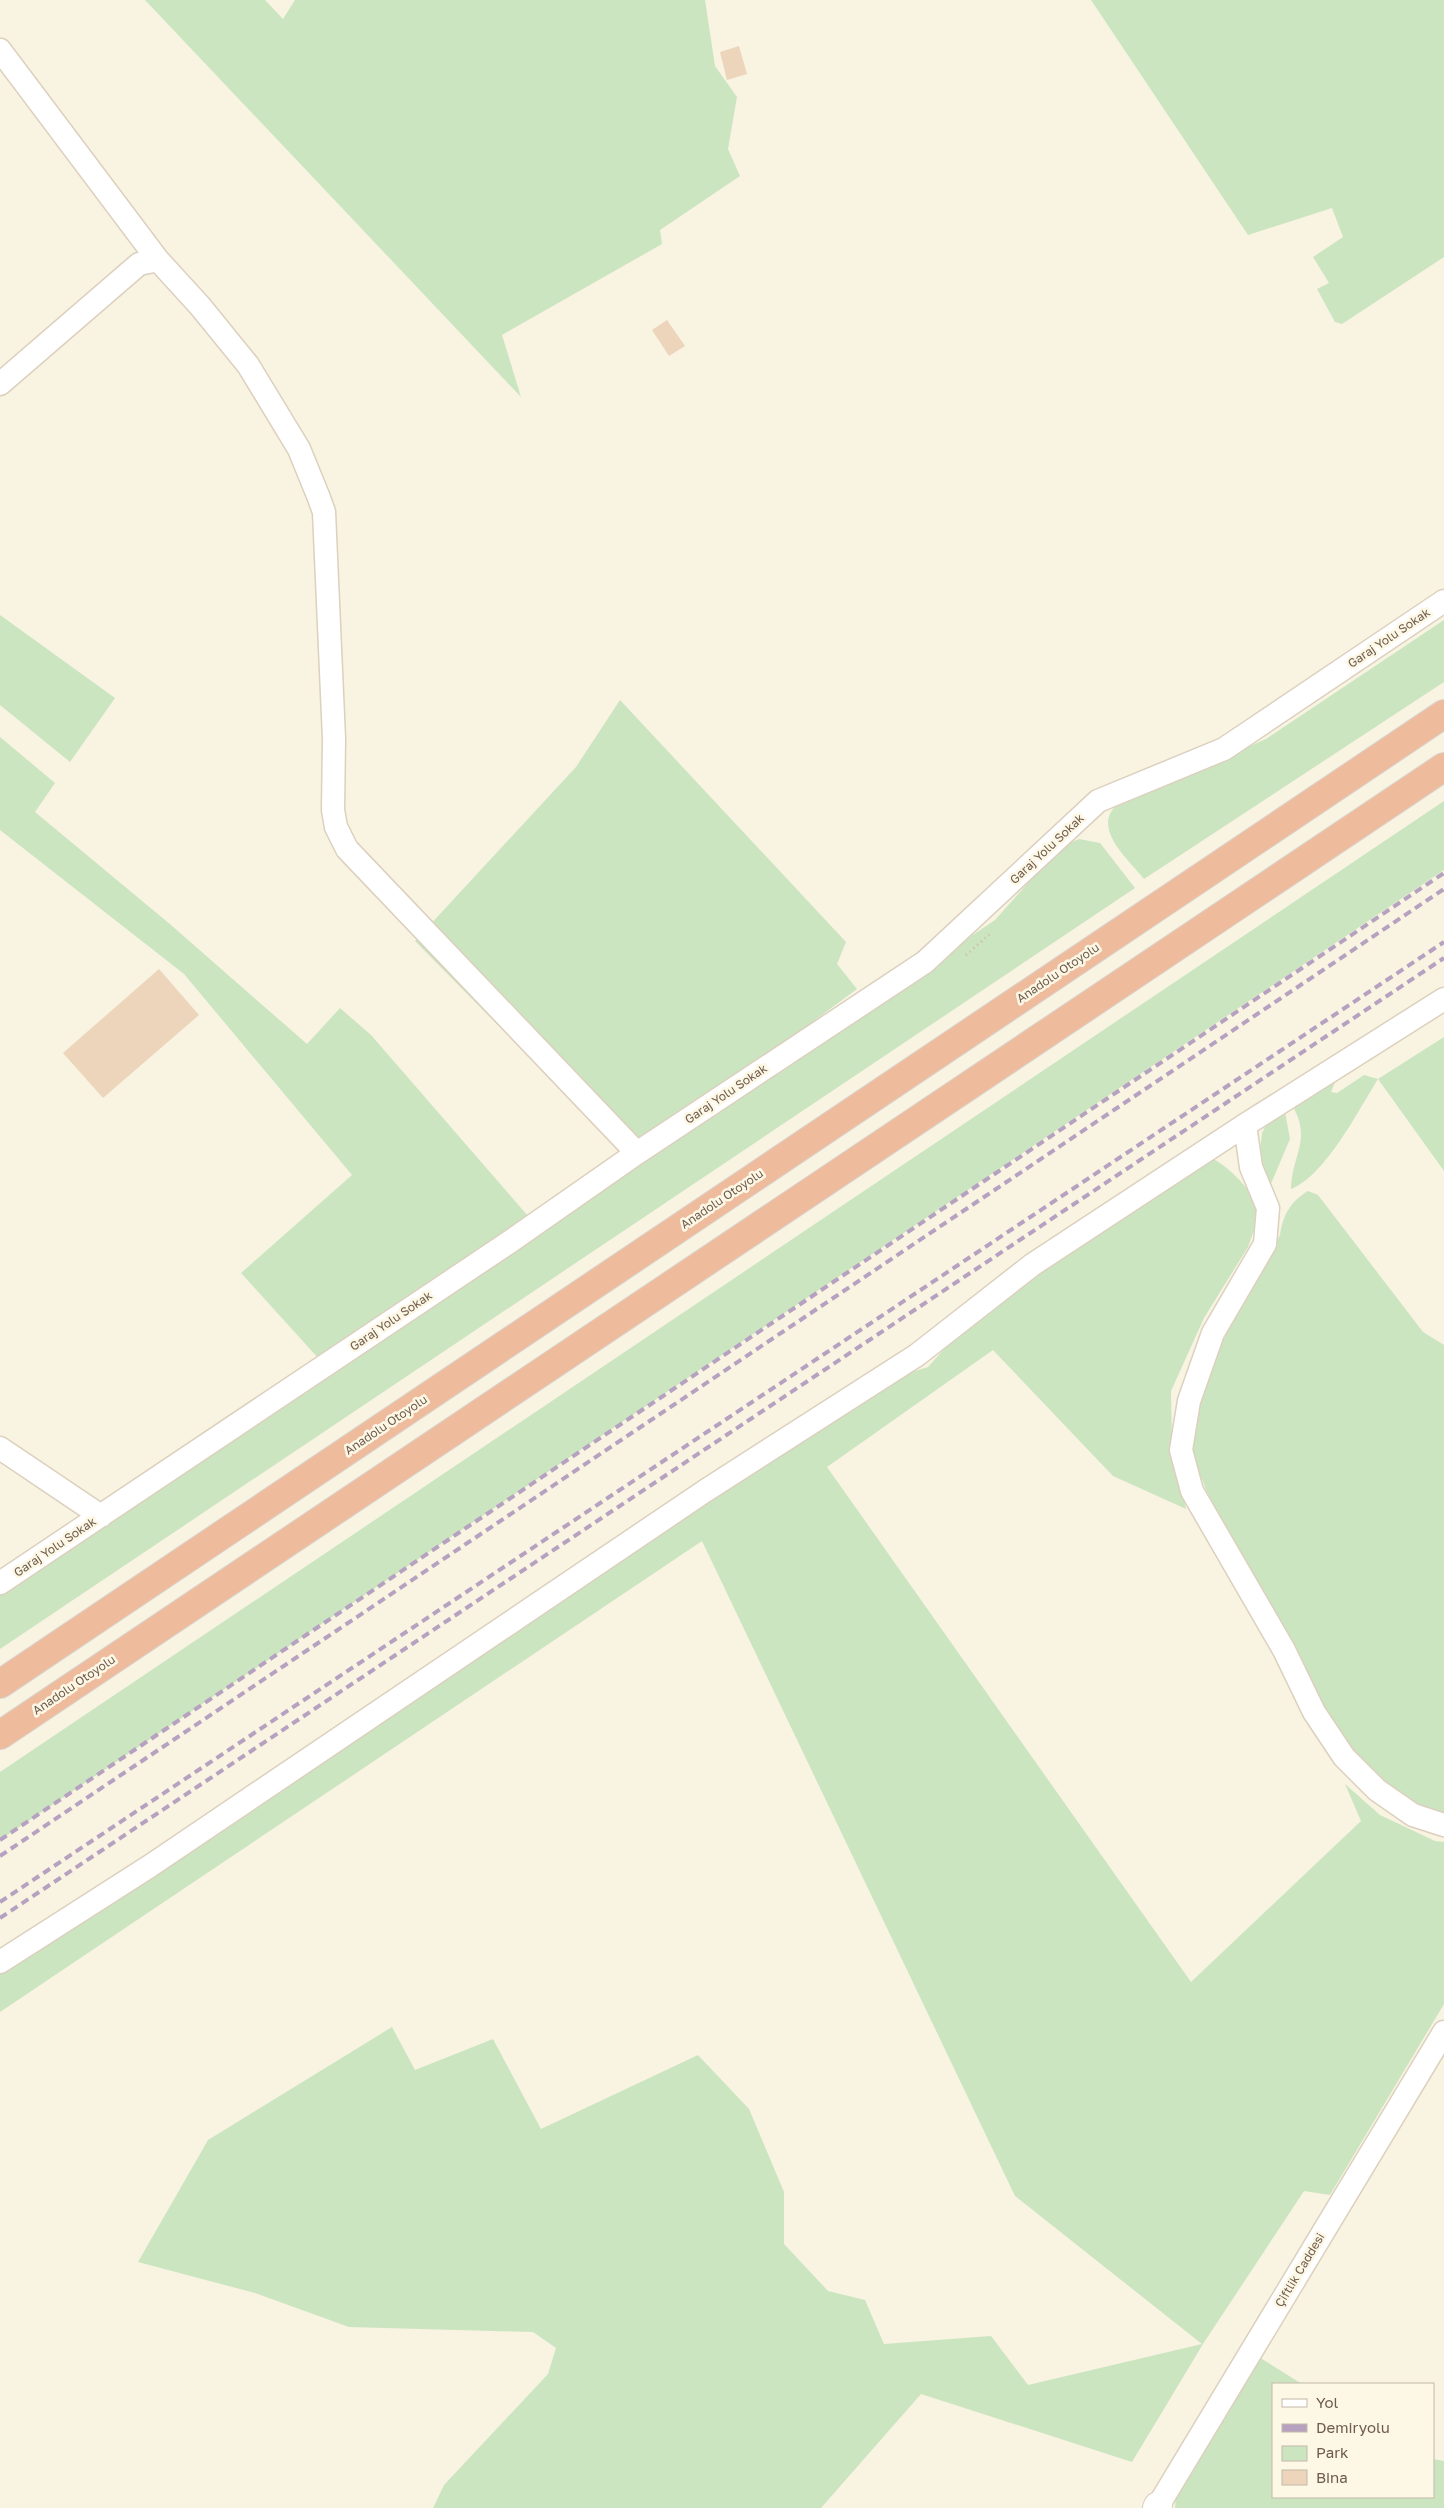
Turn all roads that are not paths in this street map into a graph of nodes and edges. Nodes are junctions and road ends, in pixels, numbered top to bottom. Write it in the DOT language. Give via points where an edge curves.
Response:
graph roads {
  1 [pos="0,50"];
  2 [pos="158,260"];
  3 [pos="0,384"];
  4 [pos="1444,601"];
  5 [pos="1444,714"];
  6 [pos="1444,767"];
  7 [pos="1444,999"];
  8 [pos="1245,1125"];
  9 [pos="637,1153"];
  10 [pos="0,1448"];
  11 [pos="101,1516"];
  12 [pos="0,1583"];
  13 [pos="0,1684"];
  14 [pos="0,1735"];
  15 [pos="1444,1825"];
  16 [pos="0,1962"];
  17 [pos="1444,2032"];
  18 [pos="1158,2507"];
  1 -- 2 [label="street"];
  2 -- 3 [label="street" via="139,264"];
  2 -- 9 [label="street" via="248,365 299,449 324,512 334,739 333,810 336,827 347,849"];
  4 -- 9 [label="street, Garaj Yolu Sokak" via="1224,749 1098,801 925,962"];
  5 -- 13 [label="highway, Anadolu Otoyolu"];
  6 -- 14 [label="highway, Anadolu Otoyolu"];
  7 -- 8 [label="street"];
  8 -- 15 [label="street" via="1251,1167 1268,1208 1266,1244 1213,1334 1189,1401 1181,1450 1192,1491 1284,1650 1314,1712 1344,1757 1377,1790 1413,1815"];
  8 -- 16 [label="street" via="1032,1265 916,1355 705,1491 150,1866"];
  9 -- 11 [label="street, Garaj Yolu Sokak"];
  10 -- 11 [label="street"];
  11 -- 12 [label="street, Garaj Yolu Sokak"];
  17 -- 18 [label="street, Çiftlik Caddesi"];
}
